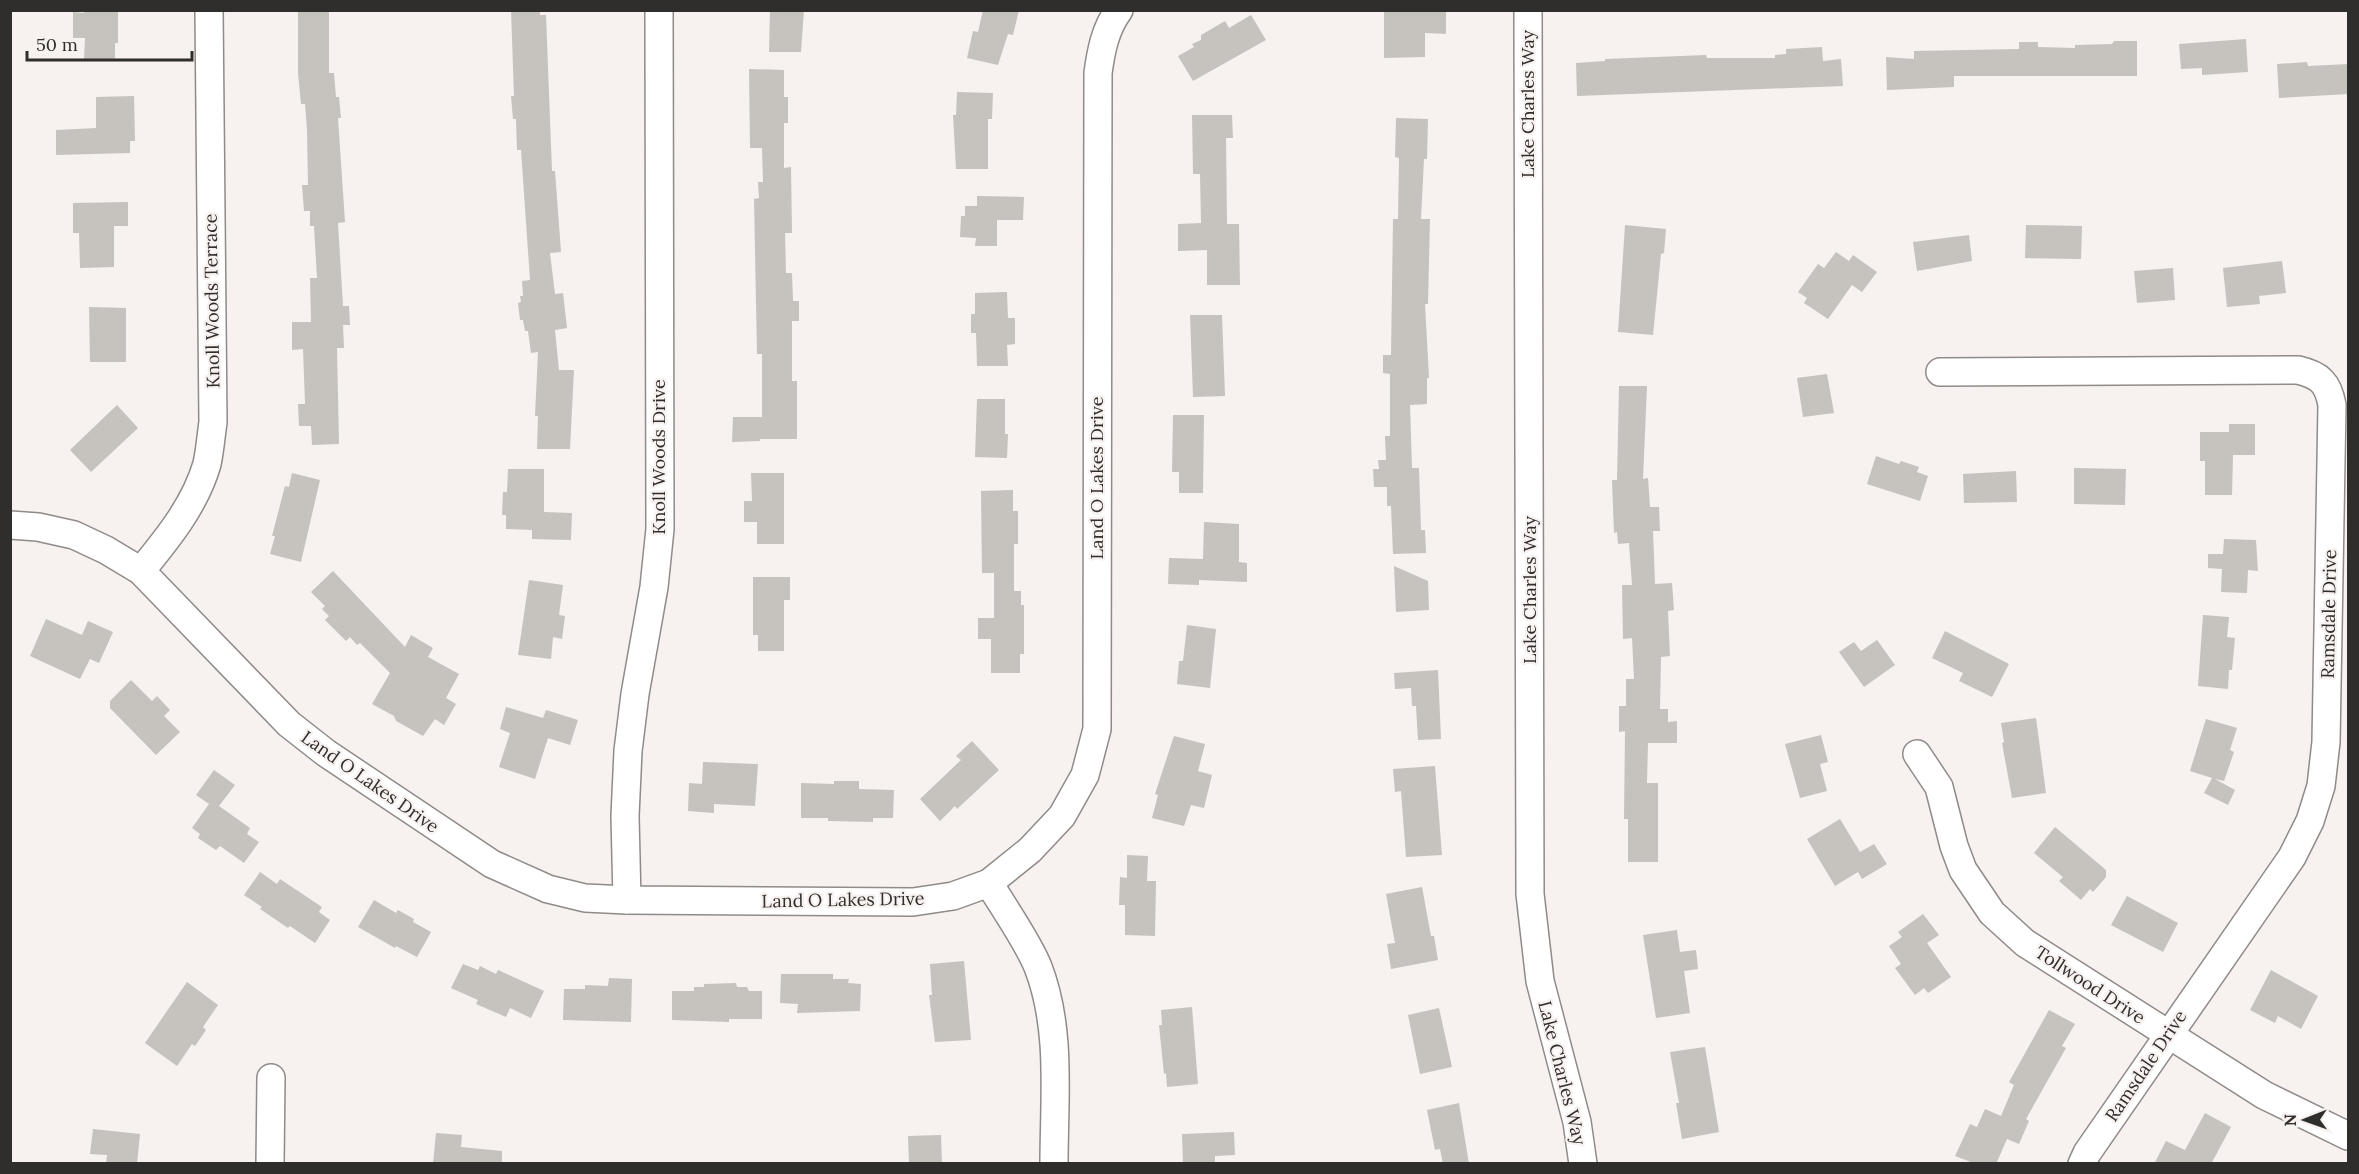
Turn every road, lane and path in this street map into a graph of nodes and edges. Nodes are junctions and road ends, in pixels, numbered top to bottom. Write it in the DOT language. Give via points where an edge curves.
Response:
graph roads {
  1 [pos="210,10"];
  2 [pos="659,10"];
  3 [pos="1119,10"];
  4 [pos="1528,10"];
  5 [pos="1940,372"];
  6 [pos="10,525"];
  7 [pos="141,571"];
  8 [pos="1917,754"];
  9 [pos="989,883"];
  10 [pos="627,900"];
  11 [pos="2167,1035"];
  12 [pos="271,1078"];
  13 [pos="2349,1136"];
  14 [pos="270,1164"];
  15 [pos="1054,1164"];
  16 [pos="1583,1164"];
  17 [pos="2082,1164"];
  1 -- 7 [label="street, Knoll Woods Terrace" via="213,422 207,464 192,502"];
  2 -- 10 [label="street, Knoll Woods Drive" via="660,528 628,751"];
  3 -- 9 [label="street, Land O Lakes Drive" via="1102,46 1098,73 1096,729 1084,775 1062,816 1030,850"];
  4 -- 16 [label="street, Lake Charles Way" via="1530,894 1540,981 1577,1122"];
  5 -- 11 [label="street, Ramsdale Drive" via="2298,370 2321,379 2330,391 2326,730 2321,786 2310,821 2292,857"];
  6 -- 7 [label="street, Land O Lakes Drive" via="74,535"];
  7 -- 10 [label="street, Land O Lakes Drive" via="289,724 326,753 492,864 548,889 585,898"];
  8 -- 11 [label="street, Tollwood Drive" via="1938,787 1963,870 1992,913 2025,943"];
  9 -- 10 [label="street, Land O Lakes Drive" via="953,896 913,902"];
  9 -- 15 [label="street" via="1037,964 1047,995 1054,1028"];
  11 -- 13 [label="street, Tollwood Drive" via="2264,1095"];
  11 -- 17 [label="street, Ramsdale Drive"];
  12 -- 14 [label="street"];
}
